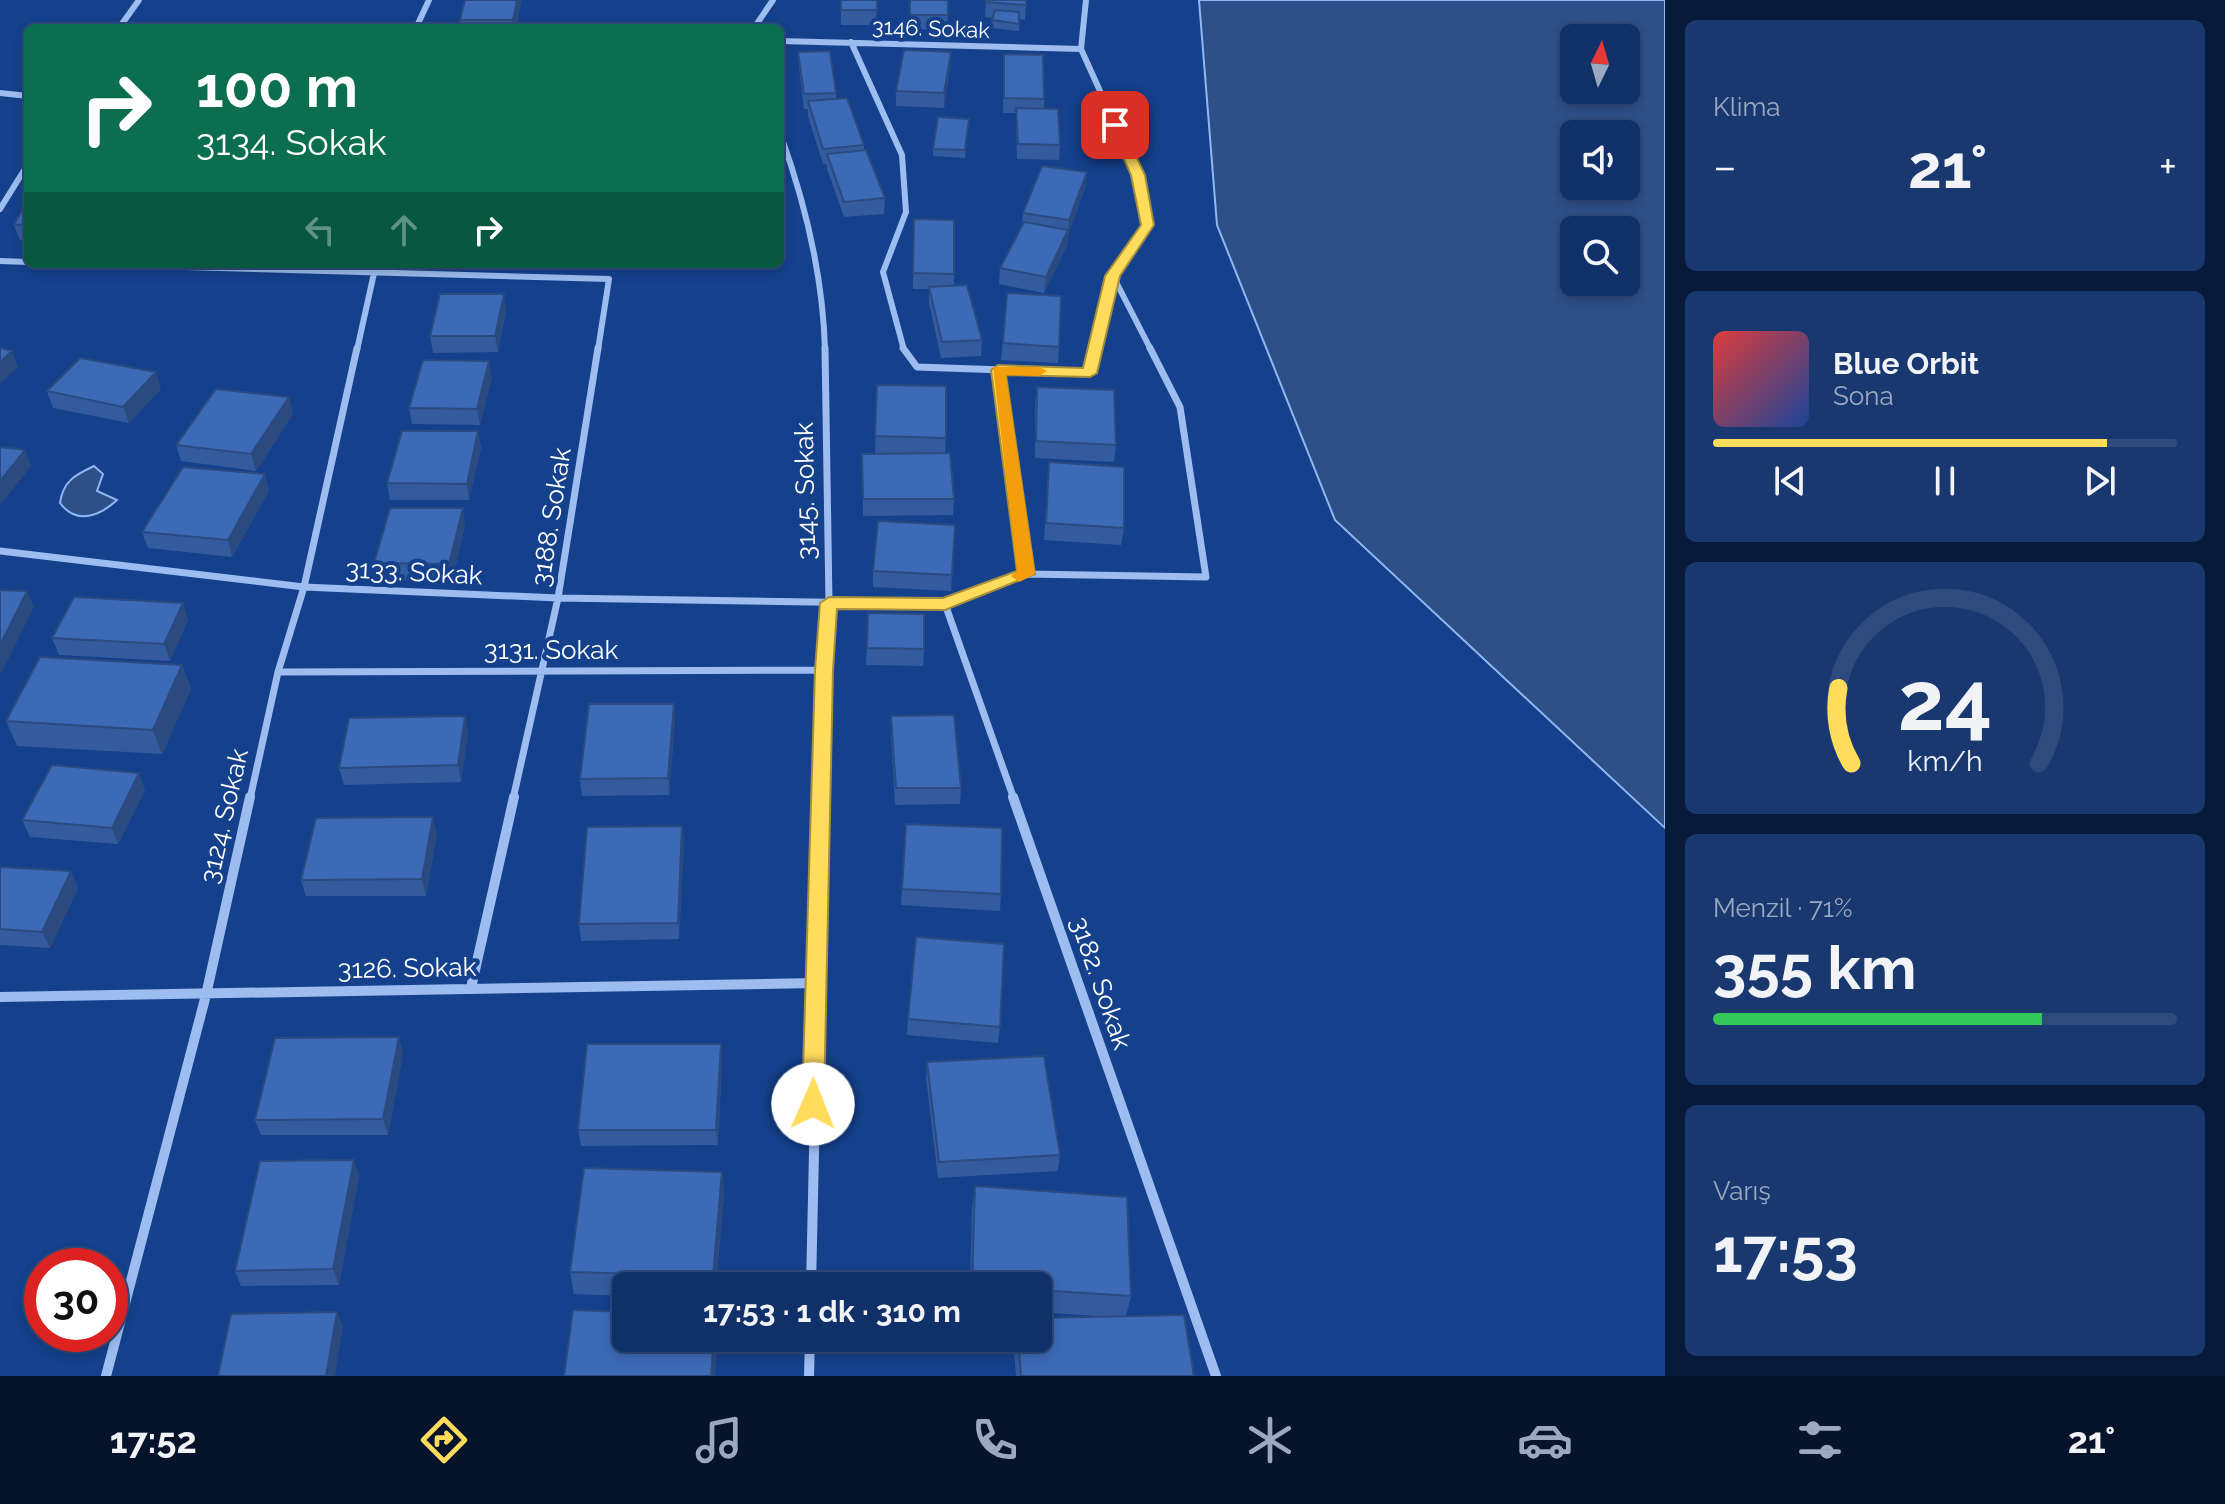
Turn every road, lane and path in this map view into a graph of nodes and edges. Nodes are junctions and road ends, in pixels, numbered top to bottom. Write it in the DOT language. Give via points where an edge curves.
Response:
graph roads {
  1 [pos="139,0"];
  2 [pos="429,0"];
  3 [pos="773,0"];
  4 [pos="1086,0"];
  5 [pos="122,24"];
  6 [pos="418,24"];
  7 [pos="757,24"];
  8 [pos="784,41"];
  9 [pos="851,42"];
  10 [pos="1081,49"];
  11 [pos="0,93"];
  12 [pos="24,96"];
  13 [pos="784,144"];
  14 [pos="24,170"];
  15 [pos="0,209"];
  16 [pos="0,261"];
  17 [pos="24,262"];
  18 [pos="185,268"];
  19 [pos="376,268"];
  20 [pos="375,275"];
  21 [pos="1113,276"];
  22 [pos="998,370"];
  23 [pos="0,551"];
  24 [pos="1026,574"];
  25 [pos="304,587"];
  26 [pos="558,598"];
  27 [pos="829,603"];
  28 [pos="945,604"];
  29 [pos="543,670"];
  30 [pos="824,670"];
  31 [pos="278,672"];
  32 [pos="815,983"];
  33 [pos="471,988"];
  34 [pos="206,995"];
  35 [pos="0,997"];
  36 [pos="811,1272"];
  37 [pos="810,1352"];
  38 [pos="106,1376"];
  39 [pos="809,1376"];
  40 [pos="1216,1376"];
  1 -- 5 [label="street"];
  2 -- 6 [label="street"];
  3 -- 7 [label="street"];
  4 -- 10 [label="street"];
  8 -- 9 [label="street, 3146. Sokak"];
  9 -- 10 [label="street, 3146. Sokak"];
  9 -- 22 [label="street" via="902,155 906,212 883,272 904,352 917,367"];
  10 -- 21 [label="street" via="1138,175 1148,225"];
  11 -- 12 [label="street"];
  13 -- 27 [label="street, 3145. Sokak" via="800,188 824,310"];
  14 -- 15 [label="street"];
  16 -- 17 [label="street"];
  18 -- 20 [label="street"];
  19 -- 20 [label="street, 3124. Sokak"];
  20 -- 25 [label="street, 3124. Sokak"];
  20 -- 26 [label="street, 3188. Sokak" via="609,279"];
  21 -- 22 [label="street" via="1090,373"];
  21 -- 24 [label="street" via="1180,407 1206,577"];
  22 -- 24 [label="street"];
  23 -- 25 [label="street, 3133. Sokak"];
  24 -- 28 [label="street"];
  25 -- 26 [label="street, 3133. Sokak"];
  25 -- 31 [label="street, 3124. Sokak"];
  26 -- 27 [label="street, 3133. Sokak"];
  26 -- 29 [label="street, 3188. Sokak"];
  27 -- 28 [label="street, 3133. Sokak"];
  27 -- 30 [label="street, 3145. Sokak"];
  28 -- 40 [label="street, 3182. Sokak"];
  29 -- 30 [label="street, 3131. Sokak"];
  29 -- 31 [label="street, 3131. Sokak"];
  29 -- 33 [label="street, 3188. Sokak"];
  30 -- 32 [label="street, 3145. Sokak"];
  31 -- 34 [label="street, 3124. Sokak"];
  32 -- 33 [label="street, 3126. Sokak"];
  32 -- 36 [label="street, 3145. Sokak"];
  33 -- 34 [label="street, 3126. Sokak"];
  34 -- 35 [label="street, 3126. Sokak"];
  34 -- 38 [label="street, 3124. Sokak"];
  37 -- 39 [label="street"];
}
